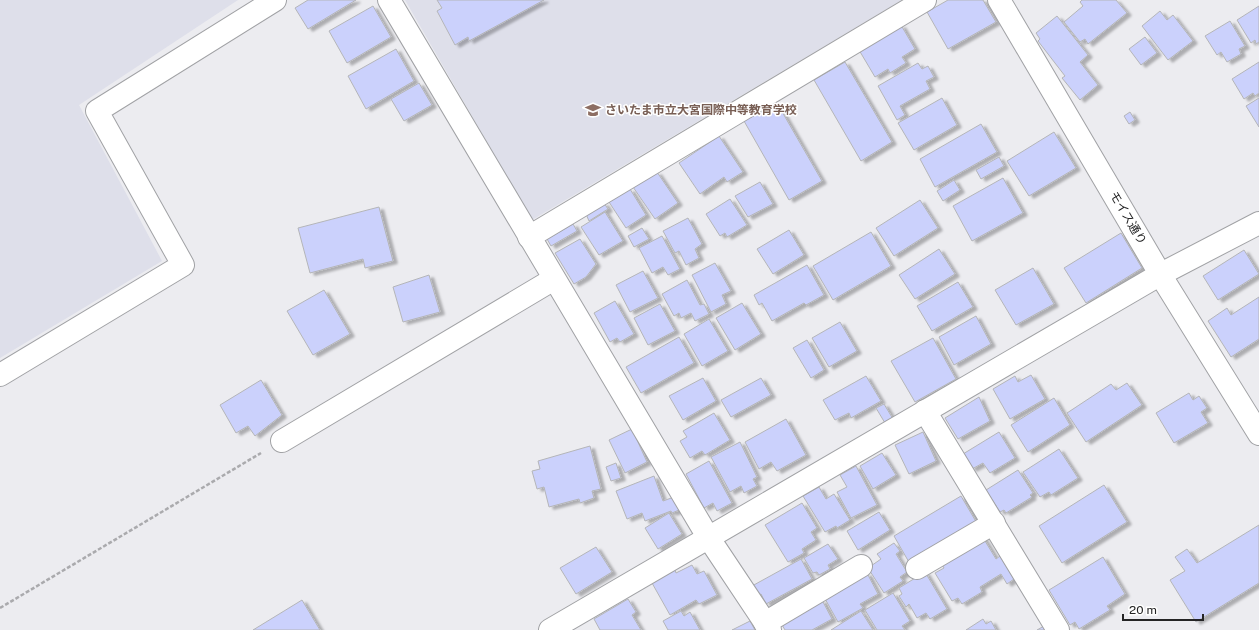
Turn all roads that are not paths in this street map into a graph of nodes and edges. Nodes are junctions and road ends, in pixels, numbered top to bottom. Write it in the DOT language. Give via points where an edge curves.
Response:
graph roads {
  1 [pos="275,0"];
  2 [pos="389,0"];
  3 [pos="925,0"];
  4 [pos="999,0"];
  5 [pos="1259,222"];
  6 [pos="529,237"];
  7 [pos="1161,274"];
  8 [pos="554,279"];
  9 [pos="0,375"];
  10 [pos="925,412"];
  11 [pos="1259,434"];
  12 [pos="282,441"];
  13 [pos="994,523"];
  14 [pos="708,537"];
  15 [pos="861,566"];
  16 [pos="918,568"];
  17 [pos="584,621"];
  18 [pos="768,626"];
  19 [pos="550,630"];
  20 [pos="1058,630"];
  1 -- 9 [label="street" via="97,111 183,264"];
  2 -- 6 [label="street"];
  3 -- 6 [label="street"];
  4 -- 7 [label="street, モイス通り"];
  5 -- 7 [label="street"];
  6 -- 8 [label="street"];
  7 -- 10 [label="street"];
  7 -- 11 [label="street, モイス通り"];
  8 -- 12 [label="street"];
  8 -- 14 [label="street"];
  10 -- 13 [label="street"];
  10 -- 14 [label="street"];
  13 -- 16 [label="street"];
  13 -- 20 [label="street"];
  14 -- 17 [label="street"];
  14 -- 18 [label="street"];
  15 -- 18 [label="street"];
  17 -- 19 [label="street"];
}
